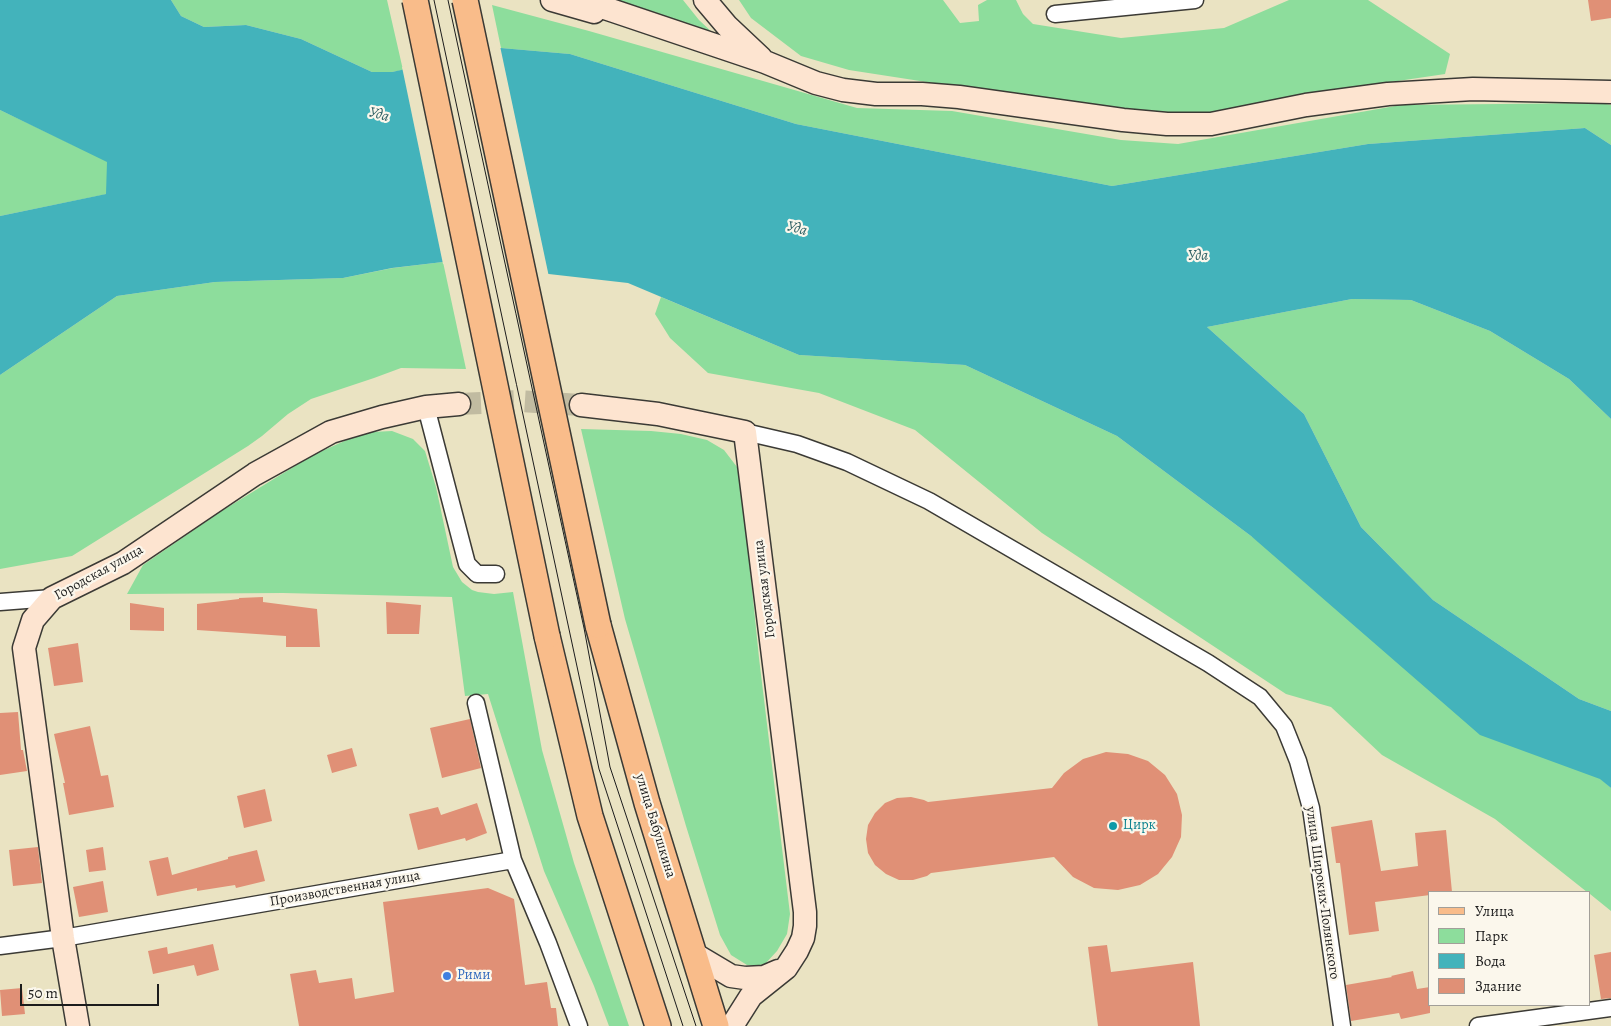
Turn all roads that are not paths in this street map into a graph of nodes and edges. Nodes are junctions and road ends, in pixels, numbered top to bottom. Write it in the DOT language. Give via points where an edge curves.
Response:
graph roads {
  1 [pos="415,0"];
  2 [pos="465,0"];
  3 [pos="705,0"];
  4 [pos="1195,0"];
  5 [pos="575,1"];
  6 [pos="1055,14"];
  7 [pos="765,62"];
  8 [pos="1611,92"];
  9 [pos="459,404"];
  10 [pos="581,405"];
  11 [pos="426,407"];
  12 [pos="745,432"];
  13 [pos="496,574"];
  14 [pos="52,598"];
  15 [pos="0,602"];
  16 [pos="476,702"];
  17 [pos="513,860"];
  18 [pos="63,938"];
  19 [pos="0,946"];
  20 [pos="694,954"];
  21 [pos="786,968"];
  22 [pos="1611,1008"];
  23 [pos="78,1026"];
  24 [pos="579,1026"];
  25 [pos="658,1026"];
  26 [pos="716,1026"];
  27 [pos="732,1026"];
  28 [pos="1342,1026"];
  29 [pos="1478,1026"];
  1 -- 25 [label="main road, bridge" via="547,636 590,816"];
  2 -- 20 [label="main road, улица Бабушкина, bridge" via="598,625 647,803"];
  3 -- 7 [label="street"];
  4 -- 6 [label="street"];
  5 -- 7 [label="street"];
  7 -- 8 [label="street" via="816,83 843,90 959,97 1167,124 1211,124 1306,105 1388,94 1473,89"];
  9 -- 11 [label="street, Городская улица"];
  10 -- 12 [label="street" via="658,414"];
  11 -- 13 [label="street" via="467,564 477,574"];
  11 -- 14 [label="street, Городская улица" via="331,432 255,474 122,562"];
  12 -- 21 [label="street, Городская улица" via="805,912 803,938"];
  12 -- 28 [label="street, улица Широких-Полянского" via="796,444 847,462 929,501 1260,697 1284,726 1311,808"];
  14 -- 15 [label="street"];
  14 -- 18 [label="street, Городская улица" via="33,620 24,648"];
  16 -- 17 [label="street"];
  17 -- 18 [label="street, Производственная улица"];
  17 -- 24 [label="street"];
  18 -- 19 [label="street, Производственная улица"];
  18 -- 23 [label="street, Городская улица"];
  20 -- 21 [label="street" via="730,976 764,977"];
  20 -- 26 [label="main road, улица Бабушкина"];
  21 -- 27 [label="street, Городская улица" via="751,996"];
  22 -- 29 [label="street"];
}
